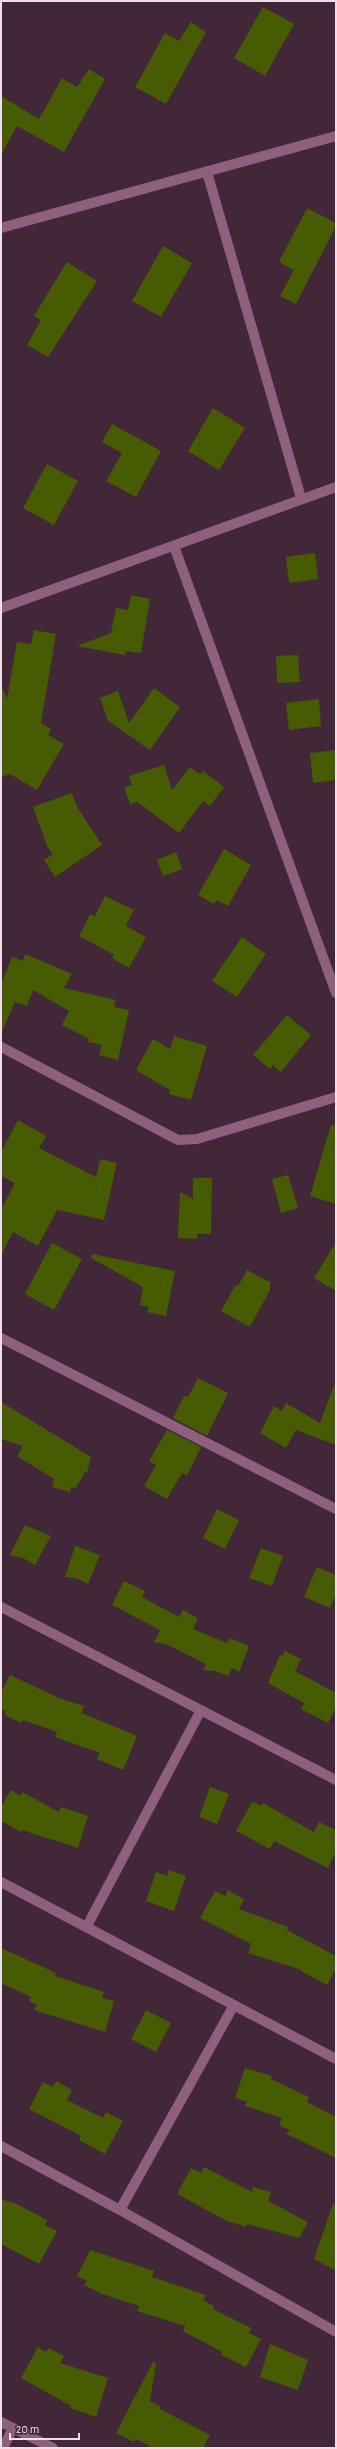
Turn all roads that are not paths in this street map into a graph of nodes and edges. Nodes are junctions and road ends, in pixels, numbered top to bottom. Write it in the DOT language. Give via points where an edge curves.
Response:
graph roads {
  1 [pos="336,136"];
  2 [pos="207,172"];
  3 [pos="1,228"];
  4 [pos="336,487"];
  5 [pos="301,498"];
  6 [pos="174,546"];
  7 [pos="1,608"];
  8 [pos="336,993"];
  9 [pos="1,1047"];
  10 [pos="336,1097"];
  11 [pos="1,1338"];
  12 [pos="336,1509"];
  13 [pos="1,1607"];
  14 [pos="201,1710"];
  15 [pos="336,1780"];
  16 [pos="1,1882"];
  17 [pos="87,1926"];
  18 [pos="234,2005"];
  19 [pos="336,2059"];
  20 [pos="1,2146"];
  21 [pos="120,2210"];
  22 [pos="336,2332"];
  23 [pos="1,2422"];
  24 [pos="13,2428"];
  25 [pos="3,2448"];
  26 [pos="53,2448"];
  1 -- 2 [label="street"];
  2 -- 3 [label="street"];
  2 -- 5 [label="street"];
  4 -- 5 [label="street"];
  5 -- 6 [label="street"];
  6 -- 7 [label="street"];
  6 -- 8 [label="street"];
  9 -- 10 [label="street" via="178,1140 197,1139"];
  11 -- 12 [label="street"];
  13 -- 14 [label="street"];
  14 -- 15 [label="street"];
  14 -- 17 [label="street"];
  16 -- 17 [label="street"];
  17 -- 18 [label="street"];
  18 -- 19 [label="street"];
  18 -- 21 [label="street"];
  20 -- 21 [label="street"];
  21 -- 22 [label="street"];
  23 -- 24 [label="street"];
  24 -- 25 [label="street"];
  24 -- 26 [label="street"];
}
